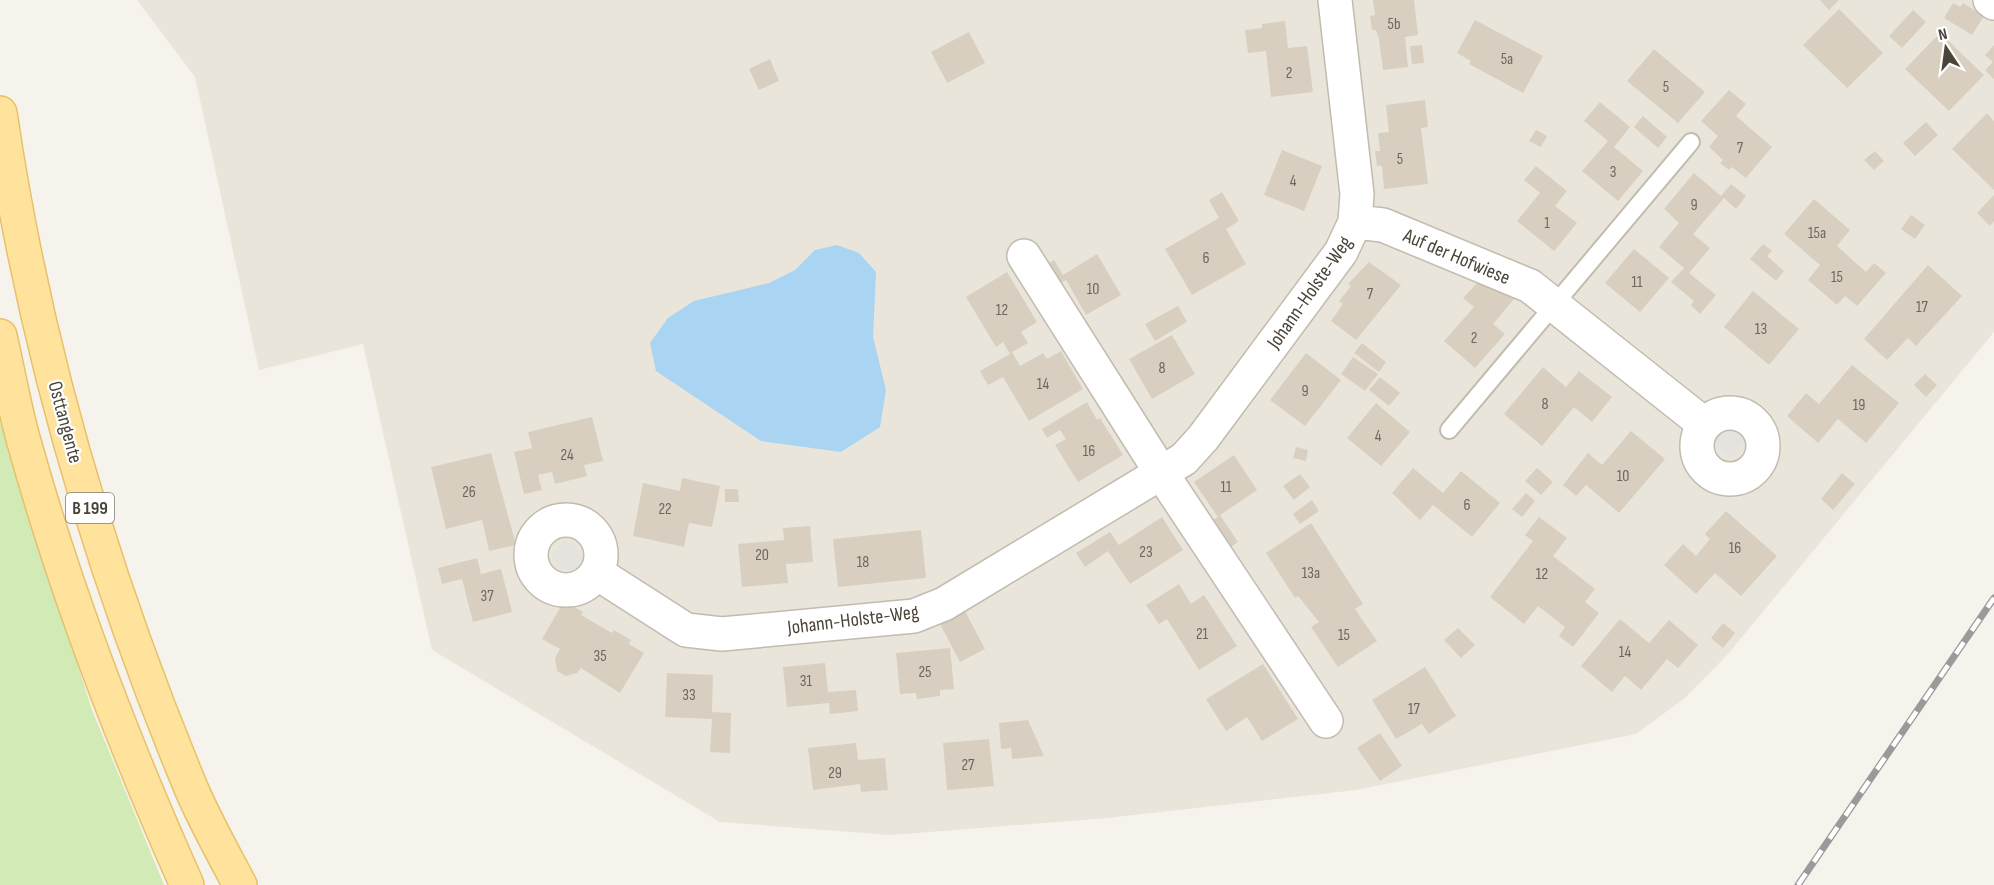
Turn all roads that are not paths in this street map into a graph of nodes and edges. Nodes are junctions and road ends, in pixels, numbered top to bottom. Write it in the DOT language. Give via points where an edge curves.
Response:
graph roads {
  1 [pos="1335,0"];
  2 [pos="1990,0"];
  3 [pos="1994,3"];
  4 [pos="0,113"];
  5 [pos="1690,142"];
  6 [pos="1355,222"];
  7 [pos="1024,256"];
  8 [pos="1554,303"];
  9 [pos="0,336"];
  10 [pos="1704,424"];
  11 [pos="1449,430"];
  12 [pos="1162,474"];
  13 [pos="597,573"];
  14 [pos="1326,721"];
  15 [pos="187,885"];
  16 [pos="240,885"];
  1 -- 6 [label="street, Johann-Holste-Weg" via="1357,194"];
  2 -- 3 [label="street"];
  4 -- 16 [label="main road, Osttangente / B 199" via="12,198 67,433 113,581 187,778"];
  5 -- 8 [label="lane"];
  6 -- 8 [label="street, Auf der Hofwiese" via="1383,225 1530,286"];
  6 -- 12 [label="street, Johann-Holste-Weg" via="1341,252 1203,438 1184,459"];
  7 -- 12 [label="street"];
  8 -- 10 [label="street, Auf der Hofwiese"];
  8 -- 11 [label="lane"];
  9 -- 15 [label="main road, B 199" via="24,441 70,589 151,803"];
  12 -- 13 [label="street, Johann-Holste-Weg" via="944,604 914,616 722,634 686,630"];
  12 -- 14 [label="street"];
}
